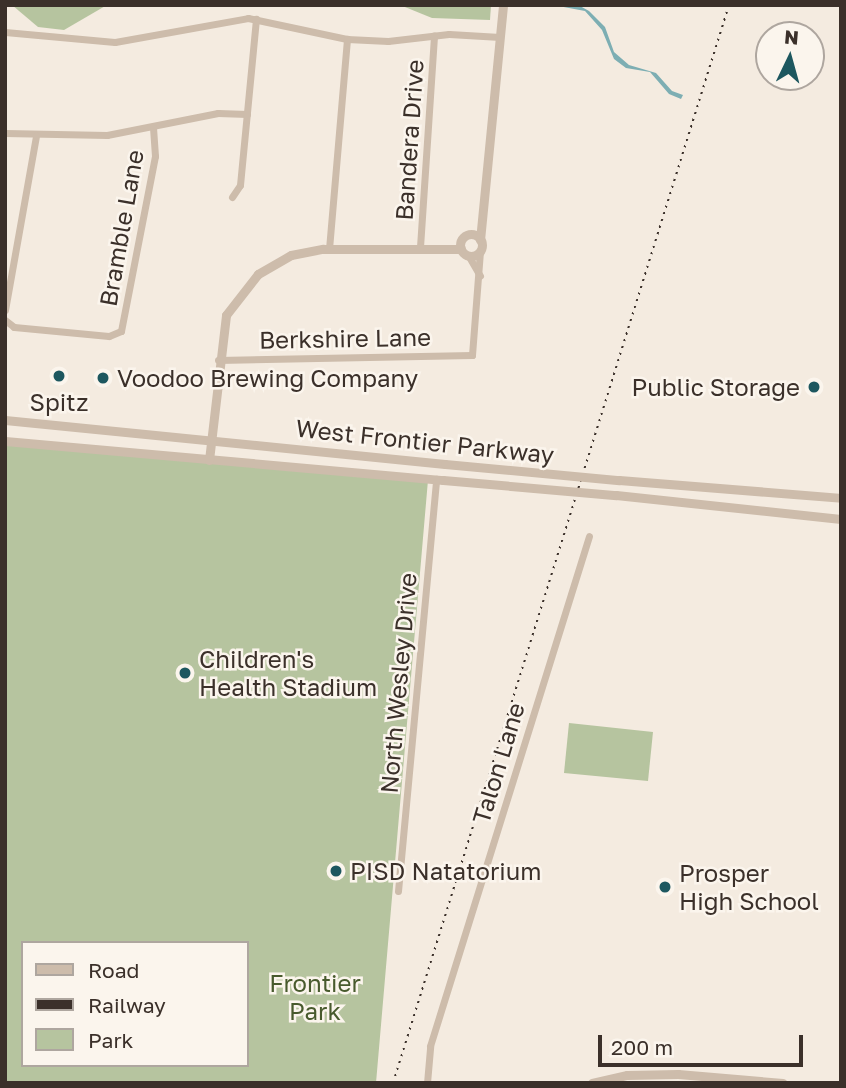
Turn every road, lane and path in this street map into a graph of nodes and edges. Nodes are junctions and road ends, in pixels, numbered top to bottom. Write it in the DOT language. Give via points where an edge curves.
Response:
graph roads {
  1 [pos="503,5"];
  2 [pos="256,19"];
  3 [pos="5,32"];
  4 [pos="434,35"];
  5 [pos="500,37"];
  6 [pos="347,38"];
  7 [pos="247,114"];
  8 [pos="153,128"];
  9 [pos="5,133"];
  10 [pos="36,136"];
  11 [pos="232,198"];
  12 [pos="476,237"];
  13 [pos="462,239"];
  14 [pos="420,247"];
  15 [pos="435,247"];
  16 [pos="329,249"];
  17 [pos="480,250"];
  18 [pos="464,252"];
  19 [pos="481,277"];
  20 [pos="5,310"];
  21 [pos="6,321"];
  22 [pos="218,360"];
  23 [pos="5,420"];
  24 [pos="211,438"];
  25 [pos="5,441"];
  26 [pos="209,460"];
  27 [pos="439,479"];
  28 [pos="841,498"];
  29 [pos="841,519"];
  30 [pos="589,536"];
  31 [pos="397,891"];
  32 [pos="427,1083"];
  33 [pos="592,1083"];
  34 [pos="783,1083"];
  1 -- 5 [label="street"];
  2 -- 3 [label="street" via="214,22 115,42"];
  2 -- 6 [label="street"];
  2 -- 7 [label="street"];
  4 -- 5 [label="street"];
  4 -- 6 [label="street" via="388,41"];
  4 -- 14 [label="street, Bandera Drive"];
  5 -- 12 [label="street"];
  6 -- 16 [label="street"];
  7 -- 8 [label="street" via="218,114"];
  7 -- 11 [label="street" via="240,186"];
  8 -- 10 [label="street" via="97,136"];
  8 -- 21 [label="street, Bramble Lane" via="155,156 118,334 14,327"];
  9 -- 10 [label="street"];
  10 -- 20 [label="street"];
  12 -- 13 [label="street"];
  12 -- 17 [label="street"];
  13 -- 15 [label="street"];
  13 -- 18 [label="street"];
  14 -- 15 [label="street"];
  14 -- 16 [label="street"];
  15 -- 18 [label="street"];
  16 -- 22 [label="street" via="291,255 246,285 226,315"];
  17 -- 18 [label="street"];
  17 -- 19 [label="street"];
  18 -- 19 [label="street"];
  19 -- 22 [label="street, Berkshire Lane" via="472,355"];
  22 -- 24 [label="street"];
  23 -- 24 [label="street, West Frontier Parkway"];
  24 -- 26 [label="street"];
  24 -- 28 [label="street, West Frontier Parkway, bridge" via="445,464"];
  25 -- 26 [label="street, West Frontier Parkway"];
  26 -- 27 [label="street, West Frontier Parkway"];
  27 -- 29 [label="street, West Frontier Parkway, bridge"];
  27 -- 31 [label="street, North Wesley Drive"];
  30 -- 32 [label="street, Talon Lane" via="430,1046"];
  33 -- 34 [label="street" via="627,1075 678,1074"];
}
